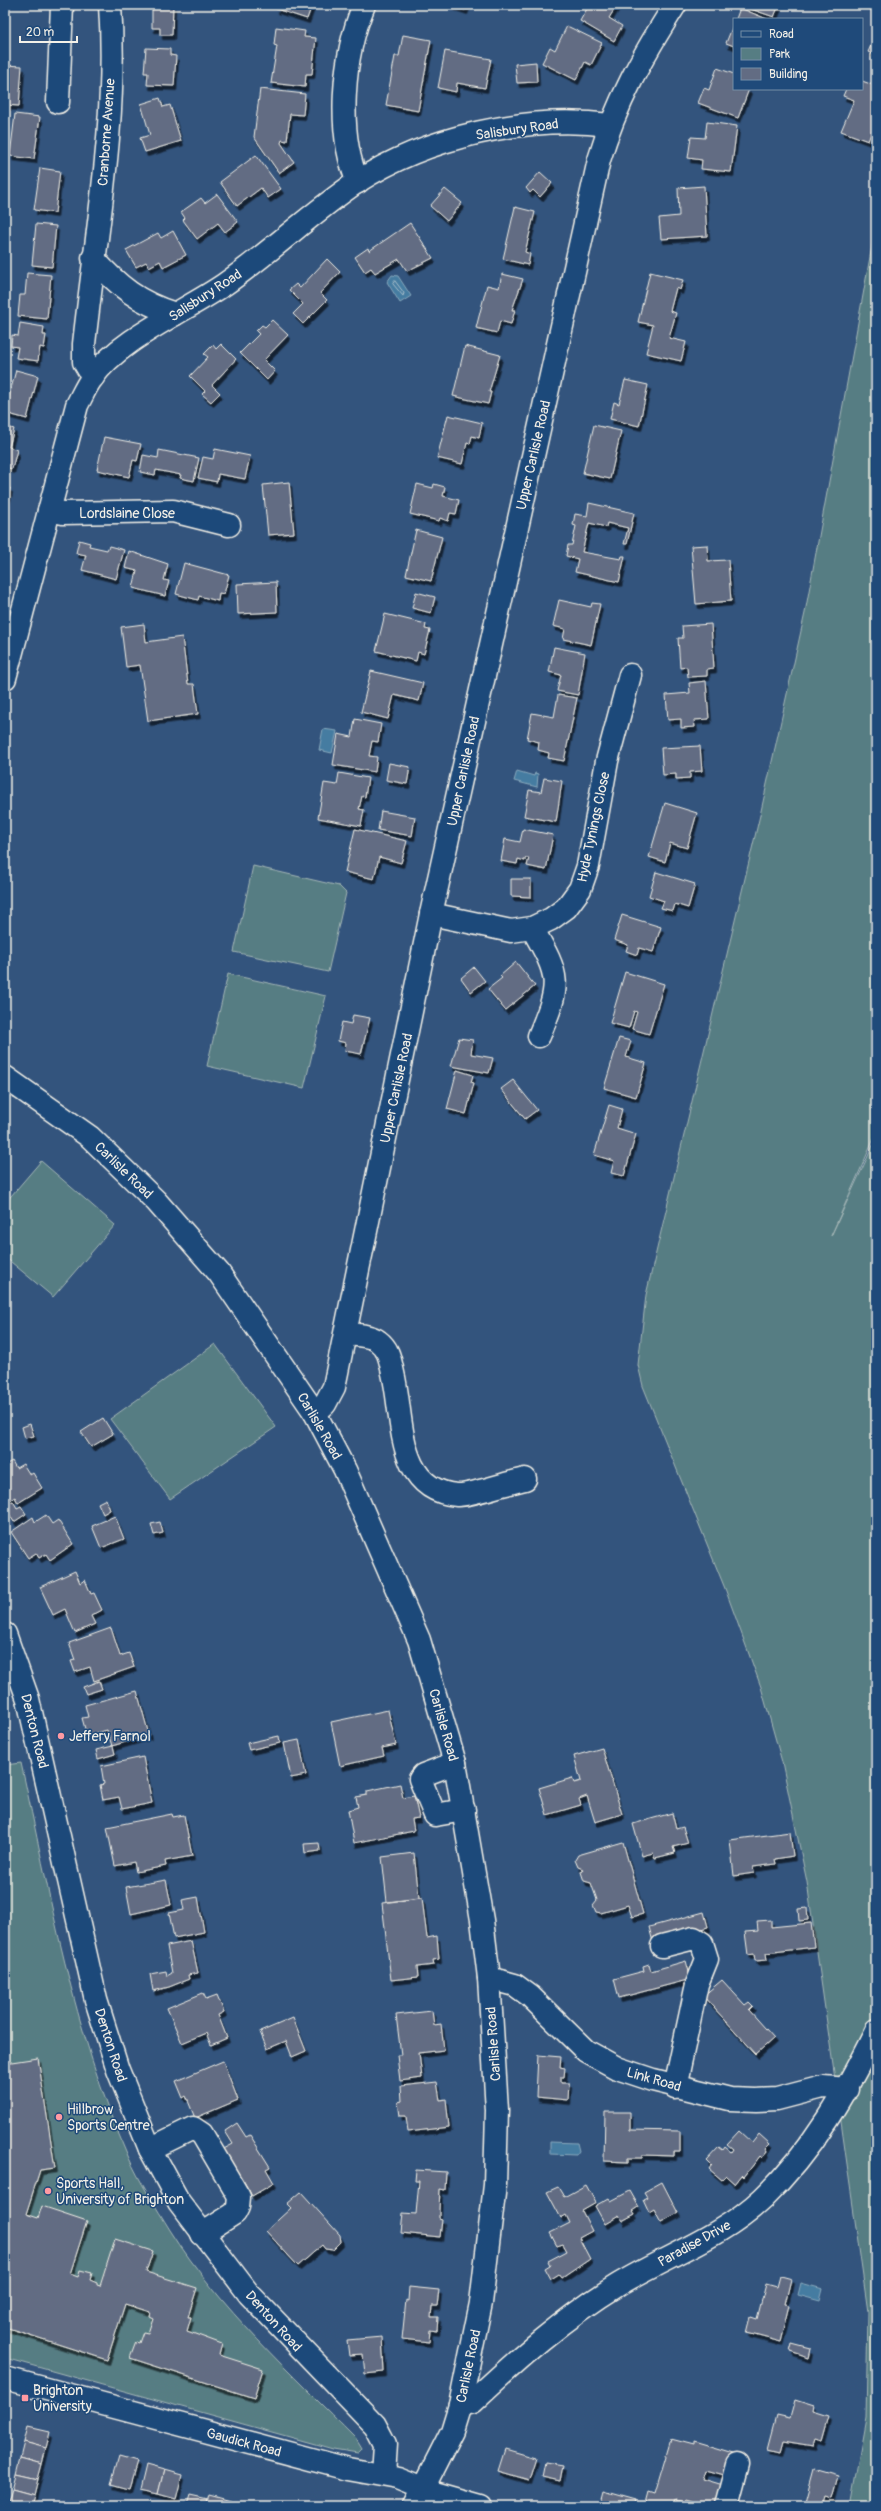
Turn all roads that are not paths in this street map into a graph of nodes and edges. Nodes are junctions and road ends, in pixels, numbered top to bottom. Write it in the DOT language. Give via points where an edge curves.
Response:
graph roads {
  1 [pos="62,5"];
  2 [pos="110,5"];
  3 [pos="364,5"];
  4 [pos="675,5"];
  5 [pos="58,102"];
  6 [pos="610,125"];
  7 [pos="358,182"];
  8 [pos="93,258"];
  9 [pos="175,314"];
  10 [pos="93,377"];
  11 [pos="49,510"];
  12 [pos="229,525"];
  13 [pos="630,675"];
  14 [pos="5,678"];
  15 [pos="432,914"];
  16 [pos="532,928"];
  17 [pos="539,1036"];
  18 [pos="5,1076"];
  19 [pos="346,1334"];
  20 [pos="315,1413"];
  21 [pos="526,1479"];
  22 [pos="5,1634"];
  23 [pos="455,1763"];
  24 [pos="464,1810"];
  25 [pos="662,1946"];
  26 [pos="489,1978"];
  27 [pos="876,2031"];
  28 [pos="675,2087"];
  29 [pos="848,2089"];
  30 [pos="150,2149"];
  31 [pos="202,2234"];
  32 [pos="5,2378"];
  33 [pos="460,2405"];
  34 [pos="738,2465"];
  35 [pos="383,2474"];
  36 [pos="418,2497"];
  37 [pos="481,2506"];
  38 [pos="727,2506"];
  1 -- 5 [label="street"];
  2 -- 8 [label="street, Cranborne Avenue" via="110,91 104,174"];
  3 -- 7 [label="street" via="346,75 344,128 350,164"];
  4 -- 6 [label="street" via="632,78"];
  6 -- 7 [label="street, Salisbury Road" via="568,122 490,130 441,143"];
  6 -- 15 [label="street, Upper Carlisle Road" via="596,175"];
  7 -- 9 [label="street, Salisbury Road" via="241,272"];
  8 -- 9 [label="street" via="112,280 133,296"];
  8 -- 10 [label="street, Cranborne Avenue" via="84,344 84,362"];
  9 -- 10 [label="street, Salisbury Road" via="126,346 108,360"];
  10 -- 11 [label="street, Salisbury Road" via="77,405"];
  11 -- 12 [label="street, Lordslaine Close" via="63,513 173,511"];
  11 -- 14 [label="street, Salisbury Road"];
  13 -- 16 [label="street, Hyde Tynings Close" via="607,761 588,866 580,889 566,908"];
  15 -- 16 [label="street, Hyde Tynings Close" via="511,931"];
  15 -- 19 [label="street, Upper Carlisle Road"];
  16 -- 17 [label="street" via="549,957 556,981 553,1002"];
  18 -- 20 [label="street, Carlisle Road" via="90,1137 156,1201 219,1273"];
  19 -- 20 [label="street, Upper Carlisle Road" via="334,1387 325,1404"];
  19 -- 21 [label="street" via="377,1339 388,1351 398,1390 406,1451 417,1476 432,1488 458,1495"];
  20 -- 23 [label="street, Carlisle Road" via="345,1470 419,1640"];
  22 -- 30 [label="street, Denton Road" via="28,1699 96,2000 118,2070"];
  23 -- 24 [label="street, Carlisle Road"];
  23 -- 24 [label="street" via="423,1775 420,1779 435,1815"];
  24 -- 26 [label="street, Carlisle Road"];
  25 -- 28 [label="street" via="694,1938 702,1943 707,1959 697,1984"];
  26 -- 28 [label="street, Link Road" via="515,1985 530,1996 586,2051 617,2068"];
  26 -- 33 [label="street, Carlisle Road" via="497,2110 495,2185 481,2303"];
  27 -- 29 [label="street, Paradise Drive"];
  28 -- 29 [label="street, Link Road" via="730,2099 756,2100 777,2099 824,2087"];
  29 -- 33 [label="street, Paradise Drive" via="787,2174 762,2199 732,2222 619,2285 575,2313 528,2350 472,2402"];
  30 -- 31 [label="street, Denton Road" via="179,2202"];
  30 -- 31 [label="street" via="193,2128 202,2134 239,2197 235,2213"];
  31 -- 35 [label="street, Denton Road" via="249,2294 375,2425 385,2444"];
  32 -- 35 [label="street, Gaudick Road" via="348,2469"];
  33 -- 36 [label="street, Carlisle Road" via="452,2431"];
  34 -- 38 [label="street"];
  35 -- 36 [label="street, Gaudick Road"];
  36 -- 37 [label="street, Gaudick Road" via="435,2493"];
}
